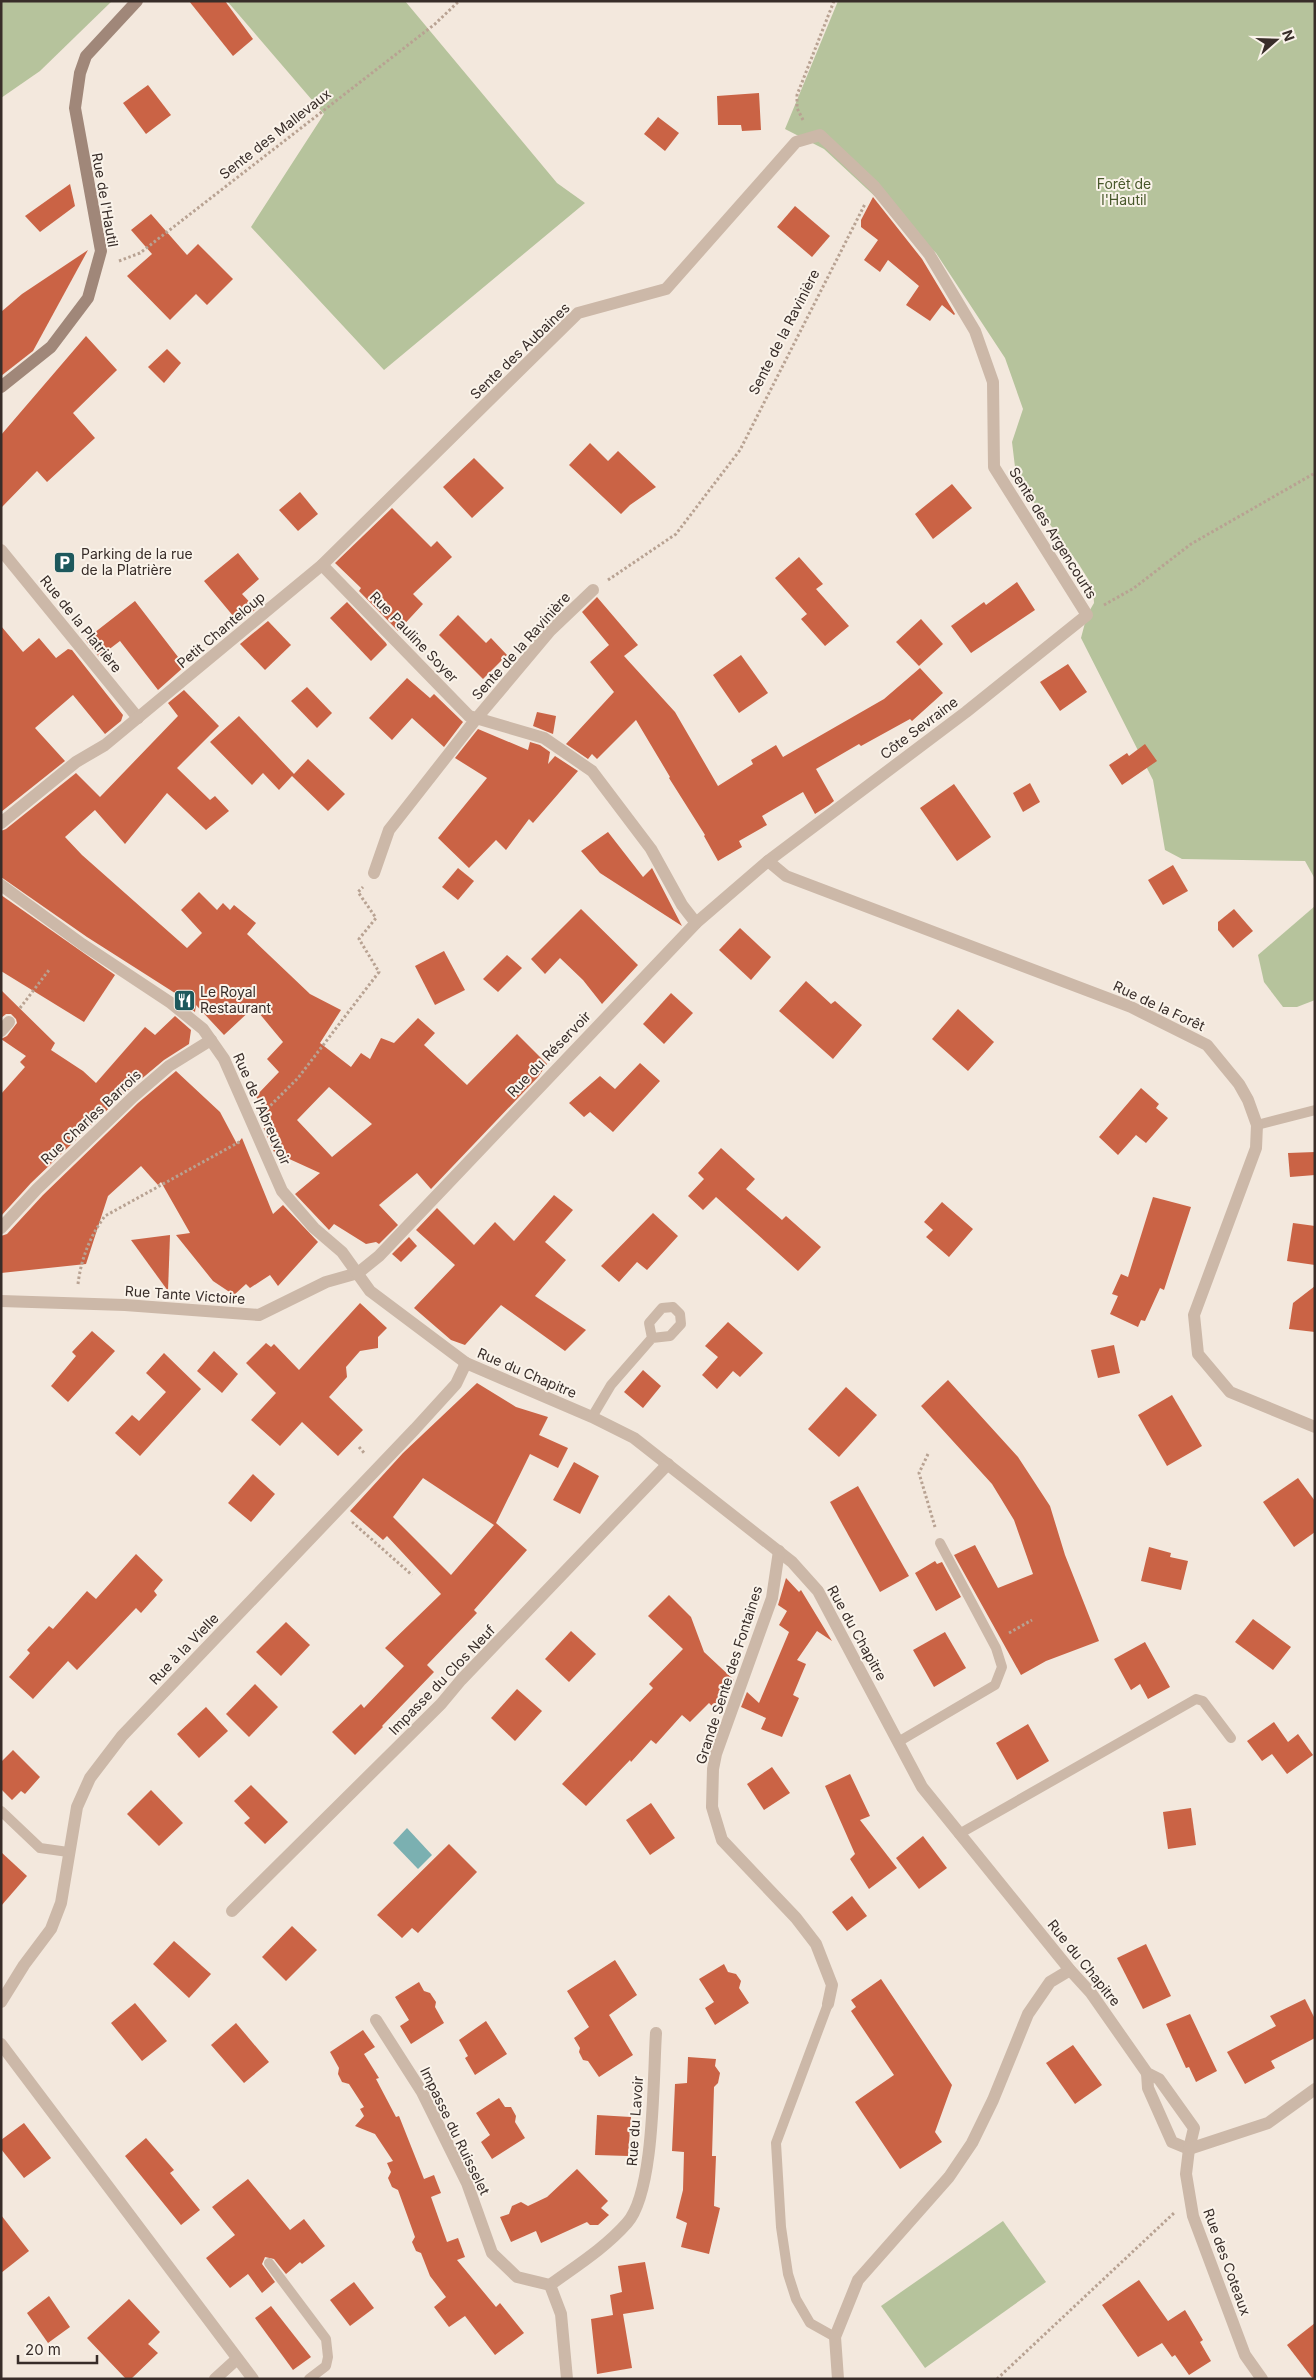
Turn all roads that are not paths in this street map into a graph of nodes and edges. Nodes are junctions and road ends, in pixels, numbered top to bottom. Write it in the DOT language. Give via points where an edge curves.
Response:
graph roads {
  1 [pos="137,1"];
  2 [pos="816,136"];
  3 [pos="1,387"];
  4 [pos="1,550"];
  5 [pos="322,565"];
  6 [pos="593,590"];
  7 [pos="1087,615"];
  8 [pos="138,718"];
  9 [pos="476,719"];
  10 [pos="1,823"];
  11 [pos="768,862"];
  12 [pos="374,873"];
  13 [pos="1,885"];
  14 [pos="696,922"];
  15 [pos="211,1040"];
  16 [pos="1315,1110"];
  17 [pos="1257,1125"];
  18 [pos="1,1228"];
  19 [pos="358,1273"];
  20 [pos="1,1301"];
  21 [pos="652,1338"];
  22 [pos="466,1363"];
  23 [pos="592,1417"];
  24 [pos="1315,1427"];
  25 [pos="668,1464"];
  26 [pos="940,1543"];
  27 [pos="778,1551"];
  28 [pos="1231,1738"];
  29 [pos="898,1742"];
  30 [pos="1,1812"];
  31 [pos="959,1834"];
  32 [pos="68,1852"];
  33 [pos="232,1911"];
  34 [pos="1070,1970"];
  35 [pos="1,2002"];
  36 [pos="828,2004"];
  37 [pos="376,2020"];
  38 [pos="656,2033"];
  39 [pos="1,2044"];
  40 [pos="1147,2073"];
  41 [pos="1315,2090"];
  42 [pos="1188,2149"];
  43 [pos="269,2262"];
  44 [pos="550,2285"];
  45 [pos="835,2337"];
  46 [pos="237,2359"];
  47 [pos="215,2379"];
  48 [pos="253,2379"];
  49 [pos="309,2379"];
  50 [pos="567,2379"];
  51 [pos="838,2379"];
  52 [pos="1262,2379"];
  1 -- 3 [label="main road, Rue de l'Hautil" via="86,56 74,108 101,250 88,298 51,347"];
  2 -- 5 [label="street, Sente des Aubaines" via="796,142 666,289 578,313"];
  2 -- 7 [label="street, Sente des Argencourts" via="874,186 929,254 975,331 993,382 994,467"];
  4 -- 8 [label="street, Rue de la Platrière"];
  5 -- 8 [label="street, Petit Chanteloup"];
  5 -- 9 [label="street, Rue Pauline Soyer"];
  6 -- 9 [label="street, Sente de la Ravinière" via="550,631"];
  7 -- 11 [label="street, Côte Sevraine" via="966,712"];
  8 -- 10 [label="street, Petit Chanteloup" via="76,762"];
  9 -- 12 [label="street, Sente de la Ravinière" via="389,830"];
  9 -- 14 [label="street, Rue Pauline Soyer" via="544,738 592,771 651,849 682,905"];
  11 -- 14 [label="street, Rue du Réservoir"];
  11 -- 17 [label="street, Rue de la Forêt" via="786,876 1131,1008 1207,1045 1239,1084"];
  13 -- 15 [label="street, Rue de l'Abreuvoir" via="171,1004 203,1029"];
  14 -- 19 [label="street, Rue du Réservoir" via="378,1256"];
  15 -- 18 [label="street, Rue Charles Barrois" via="169,1066 134,1097 36,1189"];
  15 -- 19 [label="street, Rue de l'Abreuvoir" via="224,1059 282,1191 314,1228 342,1252"];
  16 -- 17 [label="lane"];
  17 -- 24 [label="street, Rue de la Forêt" via="1256,1148 1194,1315 1198,1354 1230,1392"];
  19 -- 20 [label="street, Rue Tante Victoire" via="326,1282 259,1315 125,1305"];
  19 -- 22 [label="street, Rue du Chapitre" via="370,1291"];
  21 -- 23 [label="lane" via="611,1385"];
  22 -- 23 [label="street, Rue du Chapitre"];
  22 -- 32 [label="street, Rue à la Vielle" via="456,1384 122,1736 90,1778 77,1807"];
  23 -- 25 [label="street, Rue du Chapitre" via="634,1438"];
  25 -- 27 [label="street, Rue du Chapitre"];
  25 -- 33 [label="street, Impasse du Clos Neuf" via="441,1704"];
  26 -- 29 [label="lane" via="993,1642 1002,1667 995,1685"];
  27 -- 29 [label="street, Rue du Chapitre" via="818,1591"];
  27 -- 36 [label="street, Grande Sente des Fontaines" via="772,1598 716,1754 712,1807 722,1840 796,1918 816,1944 832,1985"];
  28 -- 31 [label="lane" via="1203,1701 1196,1699"];
  29 -- 31 [label="street, Rue du Chapitre" via="922,1786"];
  30 -- 32 [label="lane" via="40,1848"];
  31 -- 34 [label="street, Rue du Chapitre"];
  32 -- 35 [label="street, Rue à la Vielle" via="61,1903 52,1929"];
  34 -- 40 [label="street, Rue du Chapitre" via="1091,1993"];
  34 -- 45 [label="street" via="1050,1982 1028,2014 972,2143 949,2177 858,2280"];
  36 -- 45 [label="lane, Grande Sente des Fontaines" via="776,2143 781,2227 788,2274 796,2299 810,2323"];
  37 -- 44 [label="street, Impasse du Ruisselet" via="426,2100 467,2183 492,2253 517,2277"];
  38 -- 44 [label="street, Rue du Lavoir" via="648,2164 629,2222"];
  39 -- 46 [label="street"];
  40 -- 42 [label="street, Rue du Chapitre" via="1148,2088 1172,2142"];
  40 -- 42 [label="street, Rue du Chapitre" via="1159,2079 1194,2128"];
  41 -- 42 [label="street" via="1268,2123"];
  42 -- 52 [label="street, Rue des Coteaux" via="1186,2174 1194,2216 1245,2355"];
  43 -- 49 [label="lane" via="326,2339 326,2366"];
  44 -- 50 [label="street" via="561,2314"];
  45 -- 51 [label="street"];
  46 -- 47 [label="street"];
  46 -- 48 [label="street"];
}
